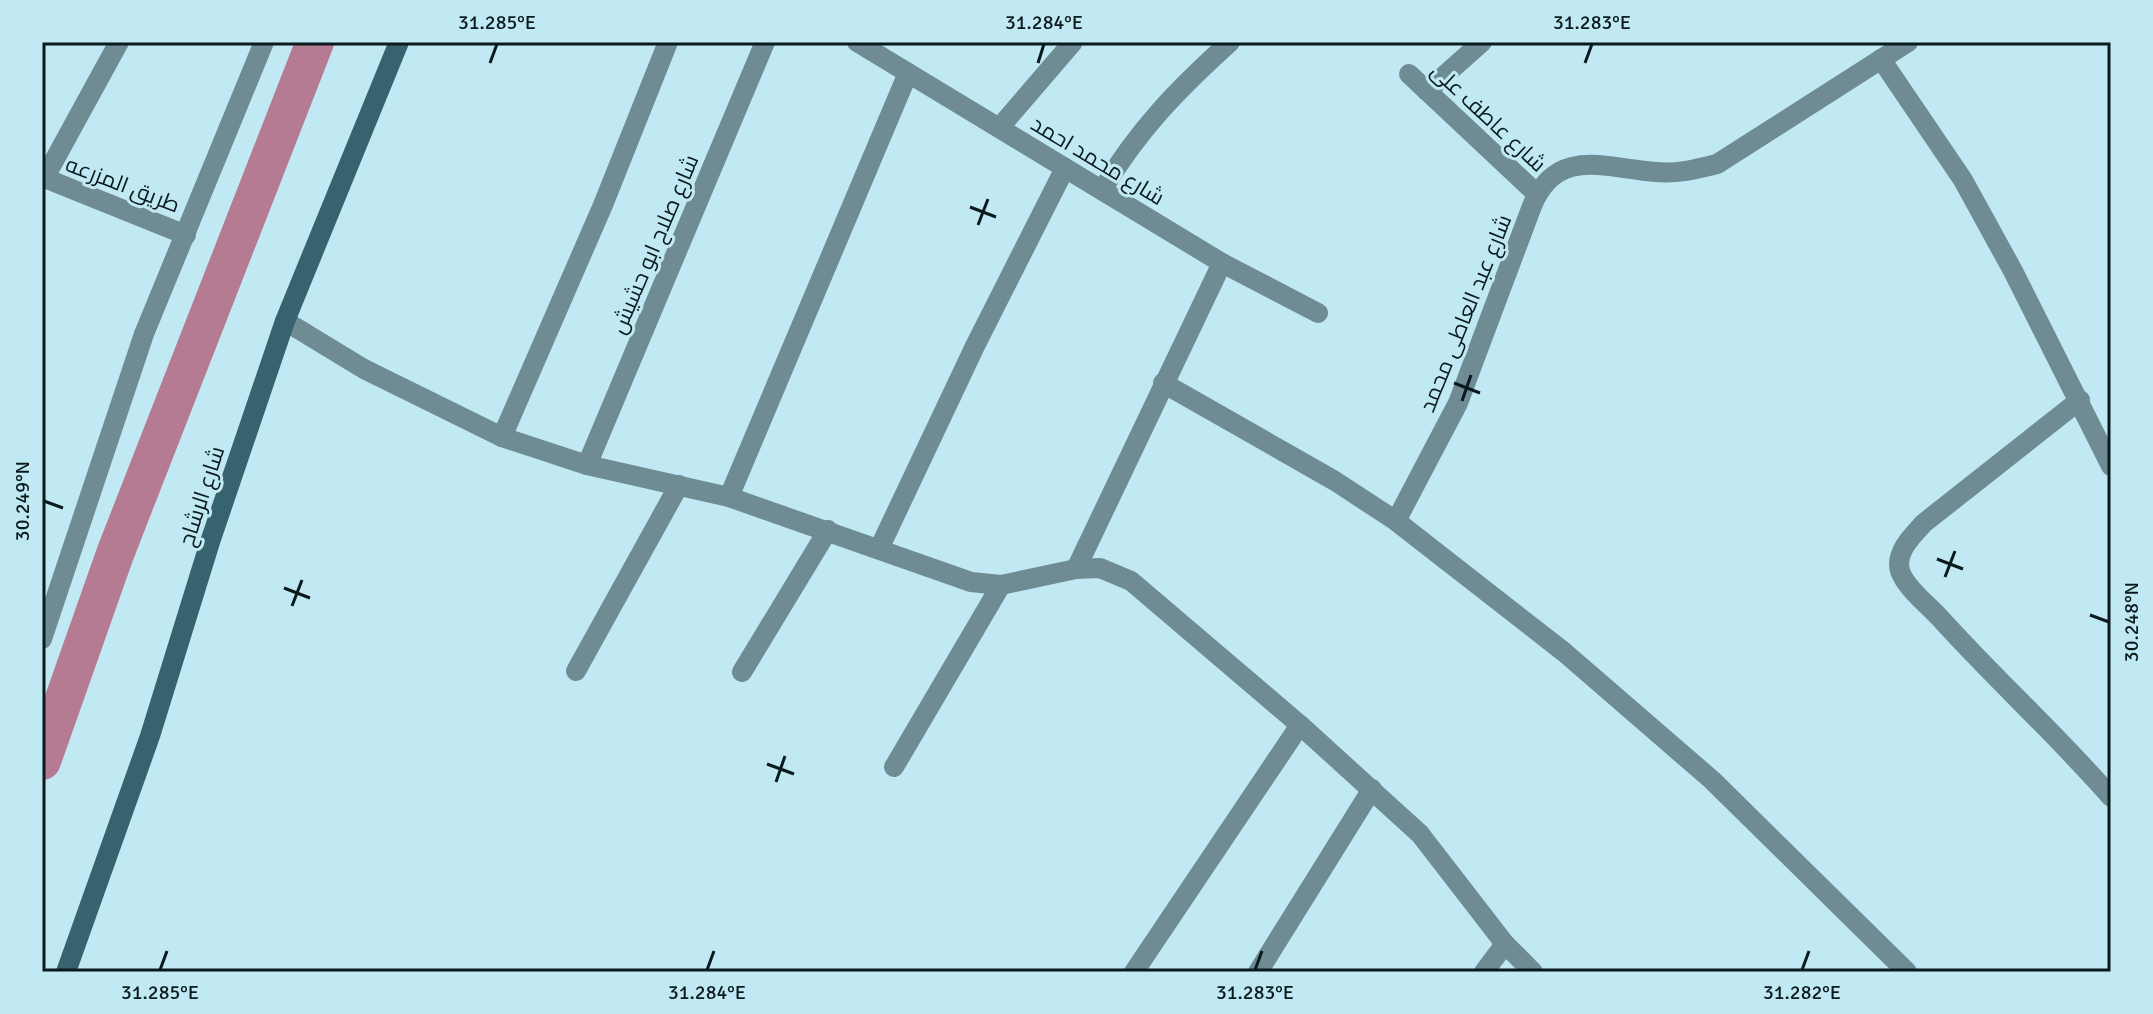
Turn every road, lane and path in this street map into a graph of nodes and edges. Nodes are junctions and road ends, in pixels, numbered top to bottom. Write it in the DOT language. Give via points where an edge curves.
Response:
graph roads {
  1 [pos="119,42"];
  2 [pos="264,42"];
  3 [pos="399,42"];
  4 [pos="668,42"];
  5 [pos="765,42"];
  6 [pos="857,42"];
  7 [pos="1073,42"];
  8 [pos="1230,42"];
  9 [pos="1482,42"];
  10 [pos="1908,42"];
  11 [pos="1881,59"];
  12 [pos="908,73"];
  13 [pos="1409,74"];
  14 [pos="1427,91"];
  15 [pos="1000,127"];
  16 [pos="1065,168"];
  17 [pos="43,178"];
  18 [pos="1102,190"];
  19 [pos="1537,194"];
  20 [pos="186,235"];
  21 [pos="1222,263"];
  22 [pos="1318,313"];
  23 [pos="285,321"];
  24 [pos="1163,383"];
  25 [pos="2080,400"];
  26 [pos="502,437"];
  27 [pos="587,465"];
  28 [pos="2111,466"];
  29 [pos="679,485"];
  30 [pos="729,497"];
  31 [pos="1396,521"];
  32 [pos="828,530"];
  33 [pos="879,549"];
  34 [pos="1076,569"];
  35 [pos="1001,585"];
  36 [pos="42,639"];
  37 [pos="576,671"];
  38 [pos="742,672"];
  39 [pos="1300,725"];
  40 [pos="894,767"];
  41 [pos="1372,789"];
  42 [pos="2111,797"];
  43 [pos="1505,944"];
  44 [pos="66,972"];
  45 [pos="1134,972"];
  46 [pos="1258,972"];
  47 [pos="1484,972"];
  48 [pos="1533,972"];
  49 [pos="1907,972"];
  1 -- 17 [label="street"];
  2 -- 20 [label="street"];
  3 -- 23 [label="street, شارع الرشاح"];
  4 -- 26 [label="street"];
  5 -- 27 [label="street, شارع صلاح ابو حشيش"];
  6 -- 12 [label="street, شارع محمد احمد"];
  7 -- 15 [label="street"];
  8 -- 18 [label="street" via="1145,125"];
  9 -- 14 [label="street"];
  10 -- 11 [label="street"];
  11 -- 19 [label="street" via="1717,164 1675,172 1576,166 1545,182"];
  11 -- 25 [label="street" via="1963,180"];
  12 -- 15 [label="street, شارع محمد احمد"];
  12 -- 30 [label="street"];
  13 -- 14 [label="street, شارع عاطف على"];
  14 -- 19 [label="street, شارع عاطف على"];
  15 -- 16 [label="street, شارع محمد احمد"];
  16 -- 18 [label="street, شارع محمد احمد"];
  16 -- 33 [label="street"];
  17 -- 20 [label="street, طريق المزرعه"];
  18 -- 21 [label="street, شارع محمد احمد"];
  19 -- 31 [label="street, شارع عبد العاطى محمد" via="1458,403"];
  20 -- 36 [label="street" via="144,334"];
  21 -- 22 [label="street, شارع محمد احمد"];
  21 -- 24 [label="street"];
  23 -- 26 [label="street" via="364,369"];
  23 -- 44 [label="street, شارع الرشاح" via="150,736"];
  24 -- 31 [label="street"];
  24 -- 34 [label="street"];
  25 -- 28 [label="street"];
  25 -- 42 [label="street" via="1924,523 1900,554 1900,570"];
  26 -- 27 [label="street"];
  27 -- 29 [label="street"];
  29 -- 30 [label="street"];
  29 -- 37 [label="street"];
  30 -- 32 [label="street"];
  31 -- 49 [label="street" via="1564,652 1712,780"];
  32 -- 33 [label="street"];
  32 -- 38 [label="street"];
  33 -- 35 [label="street" via="971,582"];
  34 -- 35 [label="street"];
  34 -- 39 [label="street" via="1100,568 1131,581"];
  35 -- 40 [label="street"];
  39 -- 41 [label="street"];
  39 -- 45 [label="street"];
  41 -- 43 [label="street" via="1420,834"];
  41 -- 46 [label="street"];
  43 -- 47 [label="street"];
  43 -- 48 [label="street"];
}
